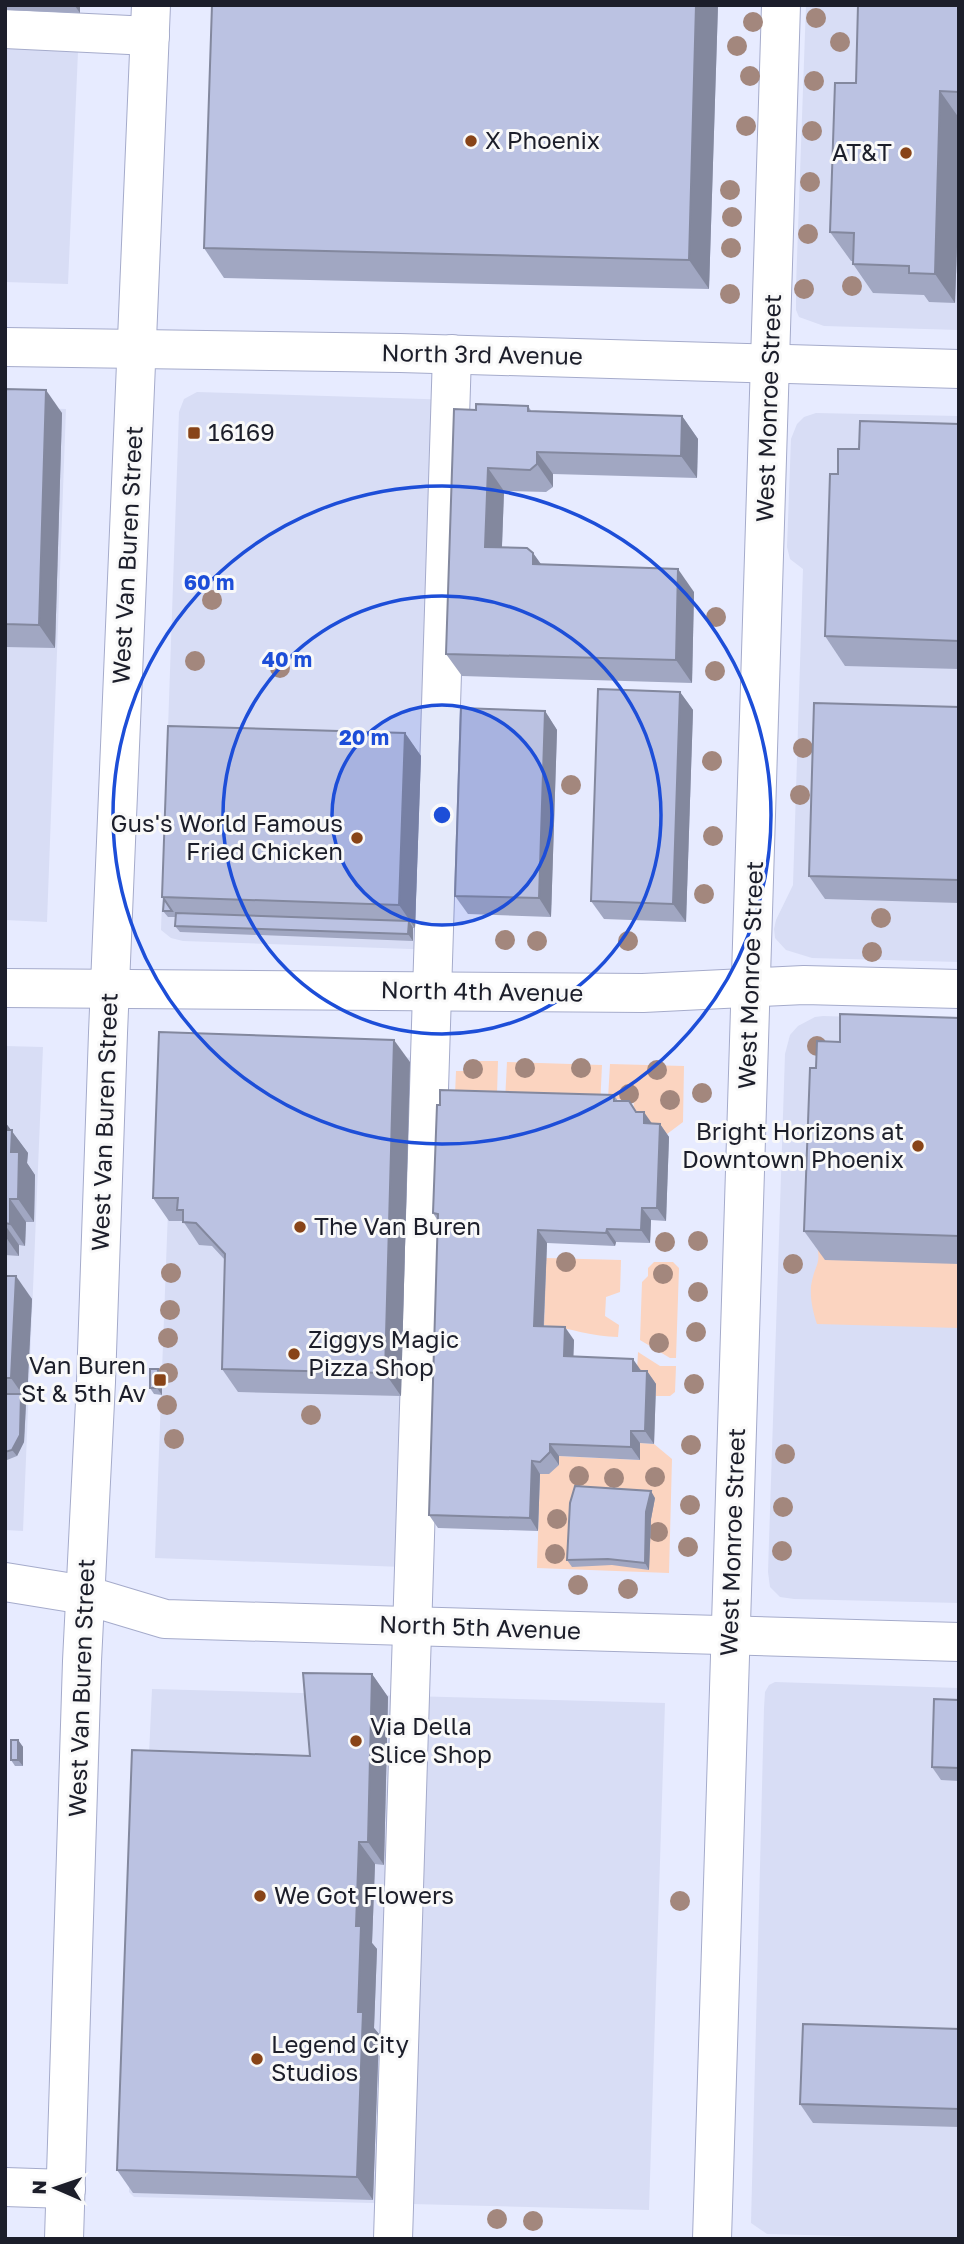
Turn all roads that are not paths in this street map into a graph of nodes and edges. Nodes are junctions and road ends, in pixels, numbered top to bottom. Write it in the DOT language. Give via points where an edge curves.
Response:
graph roads {
  1 [pos="781,5"];
  2 [pos="150,21"];
  3 [pos="5,29"];
  4 [pos="5,347"];
  5 [pos="137,351"];
  6 [pos="452,354"];
  7 [pos="770,362"];
  8 [pos="959,369"];
  9 [pos="751,987"];
  10 [pos="5,988"];
  11 [pos="110,989"];
  12 [pos="959,989"];
  13 [pos="431,991"];
  14 [pos="5,1582"];
  15 [pos="85,1595"];
  16 [pos="412,1626"];
  17 [pos="730,1636"];
  18 [pos="959,1642"];
  19 [pos="5,2187"];
  20 [pos="66,2189"];
  21 [pos="64,2239"];
  22 [pos="393,2239"];
  23 [pos="712,2239"];
  1 -- 7 [label="street, West Monroe Street"];
  2 -- 3 [label="street"];
  2 -- 5 [label="street, West Van Buren Street"];
  4 -- 5 [label="street, North 3rd Avenue"];
  5 -- 6 [label="street, North 3rd Avenue"];
  5 -- 11 [label="street, West Van Buren Street"];
  6 -- 7 [label="street, North 3rd Avenue"];
  6 -- 13 [label="street"];
  7 -- 8 [label="street, North 3rd Avenue"];
  7 -- 9 [label="street, West Monroe Street"];
  9 -- 12 [label="street, North 4th Avenue"];
  9 -- 13 [label="street, North 4th Avenue" via="643,993"];
  9 -- 17 [label="street, West Monroe Street"];
  10 -- 11 [label="street, North 4th Avenue"];
  11 -- 13 [label="street, North 4th Avenue"];
  11 -- 15 [label="street, West Van Buren Street"];
  13 -- 16 [label="street"];
  14 -- 15 [label="street, North 5th Avenue"];
  15 -- 16 [label="street, North 5th Avenue" via="165,1619"];
  15 -- 20 [label="street, West Van Buren Street"];
  16 -- 17 [label="street, North 5th Avenue"];
  16 -- 22 [label="street"];
  17 -- 18 [label="street, North 5th Avenue"];
  17 -- 23 [label="street, West Monroe Street"];
  19 -- 20 [label="street"];
  20 -- 21 [label="street, West Van Buren Street"];
}
